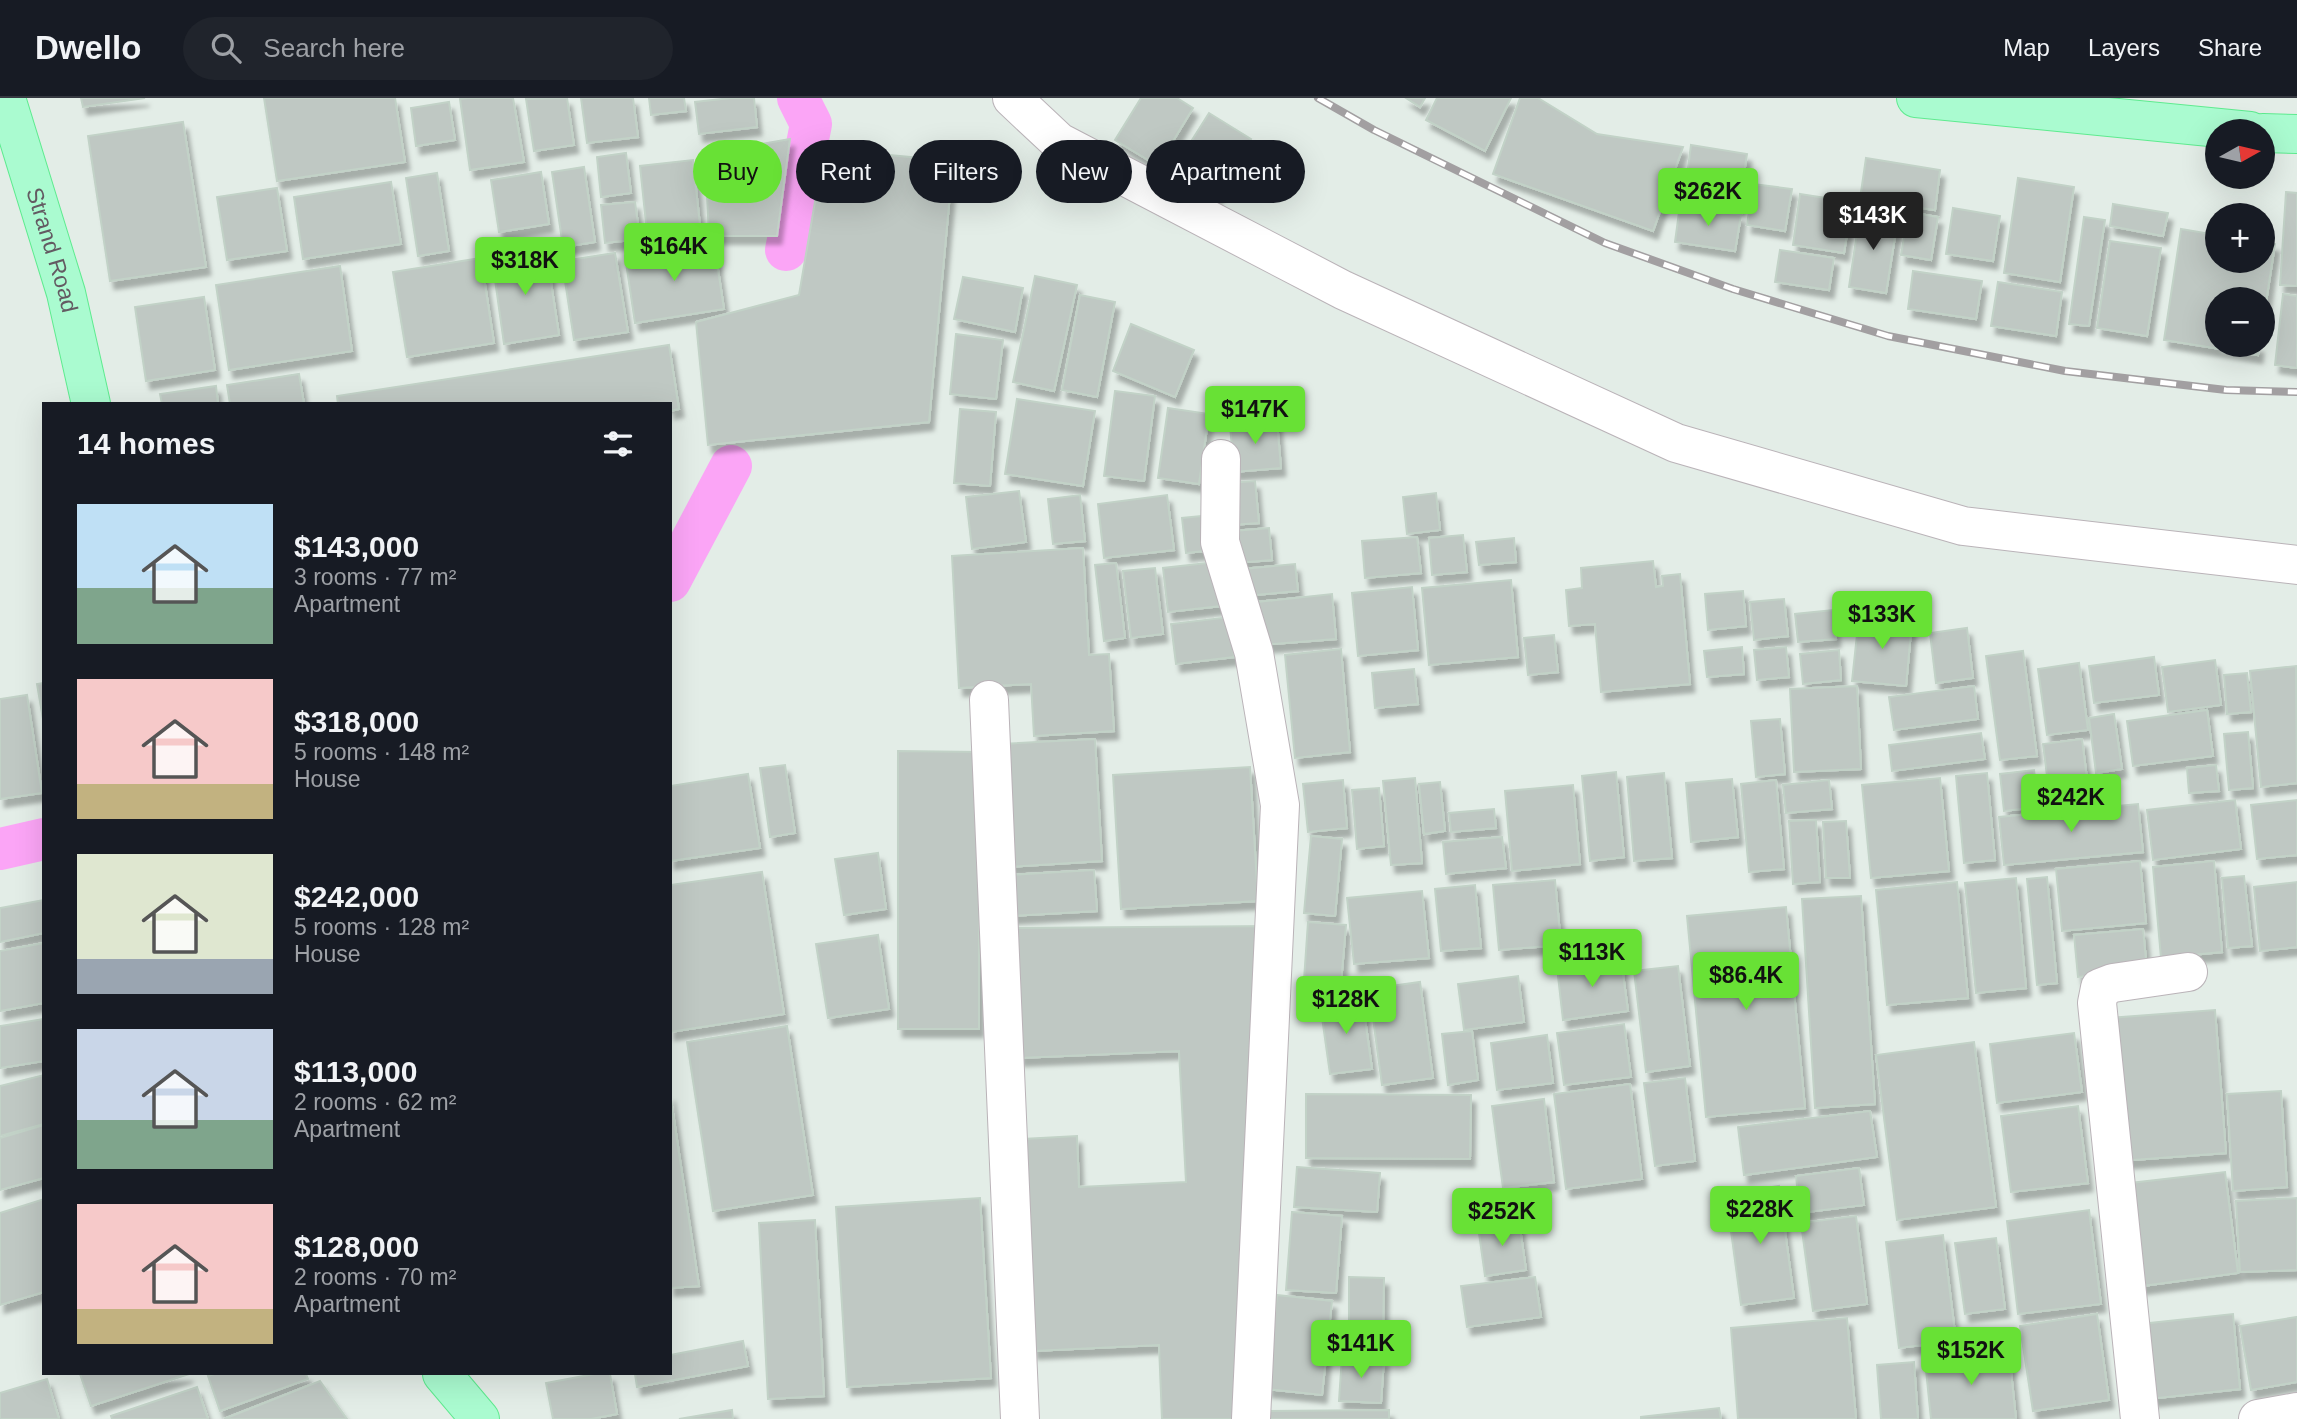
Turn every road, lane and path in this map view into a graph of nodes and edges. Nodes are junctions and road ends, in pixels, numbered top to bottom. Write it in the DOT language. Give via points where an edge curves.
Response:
graph roads {
  1 [pos="6,98"];
  2 [pos="1012,98"];
  3 [pos="1936,99"];
  4 [pos="2205,126"];
  5 [pos="2275,133"];
  6 [pos="2297,135"];
  7 [pos="91,402"];
  8 [pos="1221,458"];
  9 [pos="2297,565"];
  10 [pos="989,700"];
  11 [pos="2189,972"];
  12 [pos="443,1375"];
  13 [pos="2297,1412"];
  14 [pos="480,1419"];
  15 [pos="1020,1419"];
  16 [pos="1251,1419"];
  17 [pos="2140,1419"];
  18 [pos="2258,1419"];
  1 -- 7 [label="main road, Strand Road" via="66,292"];
  2 -- 9 [label="street" via="1059,142 1330,284 1676,443 1963,526"];
  3 -- 4 [label="main road"];
  5 -- 6 [label="main road"];
  8 -- 16 [label="street" via="1220,542 1254,653 1280,805"];
  10 -- 15 [label="street"];
  11 -- 17 [label="street" via="2113,983 2100,988 2097,1003"];
  12 -- 14 [label="main road"];
  13 -- 18 [label="street"];
}
